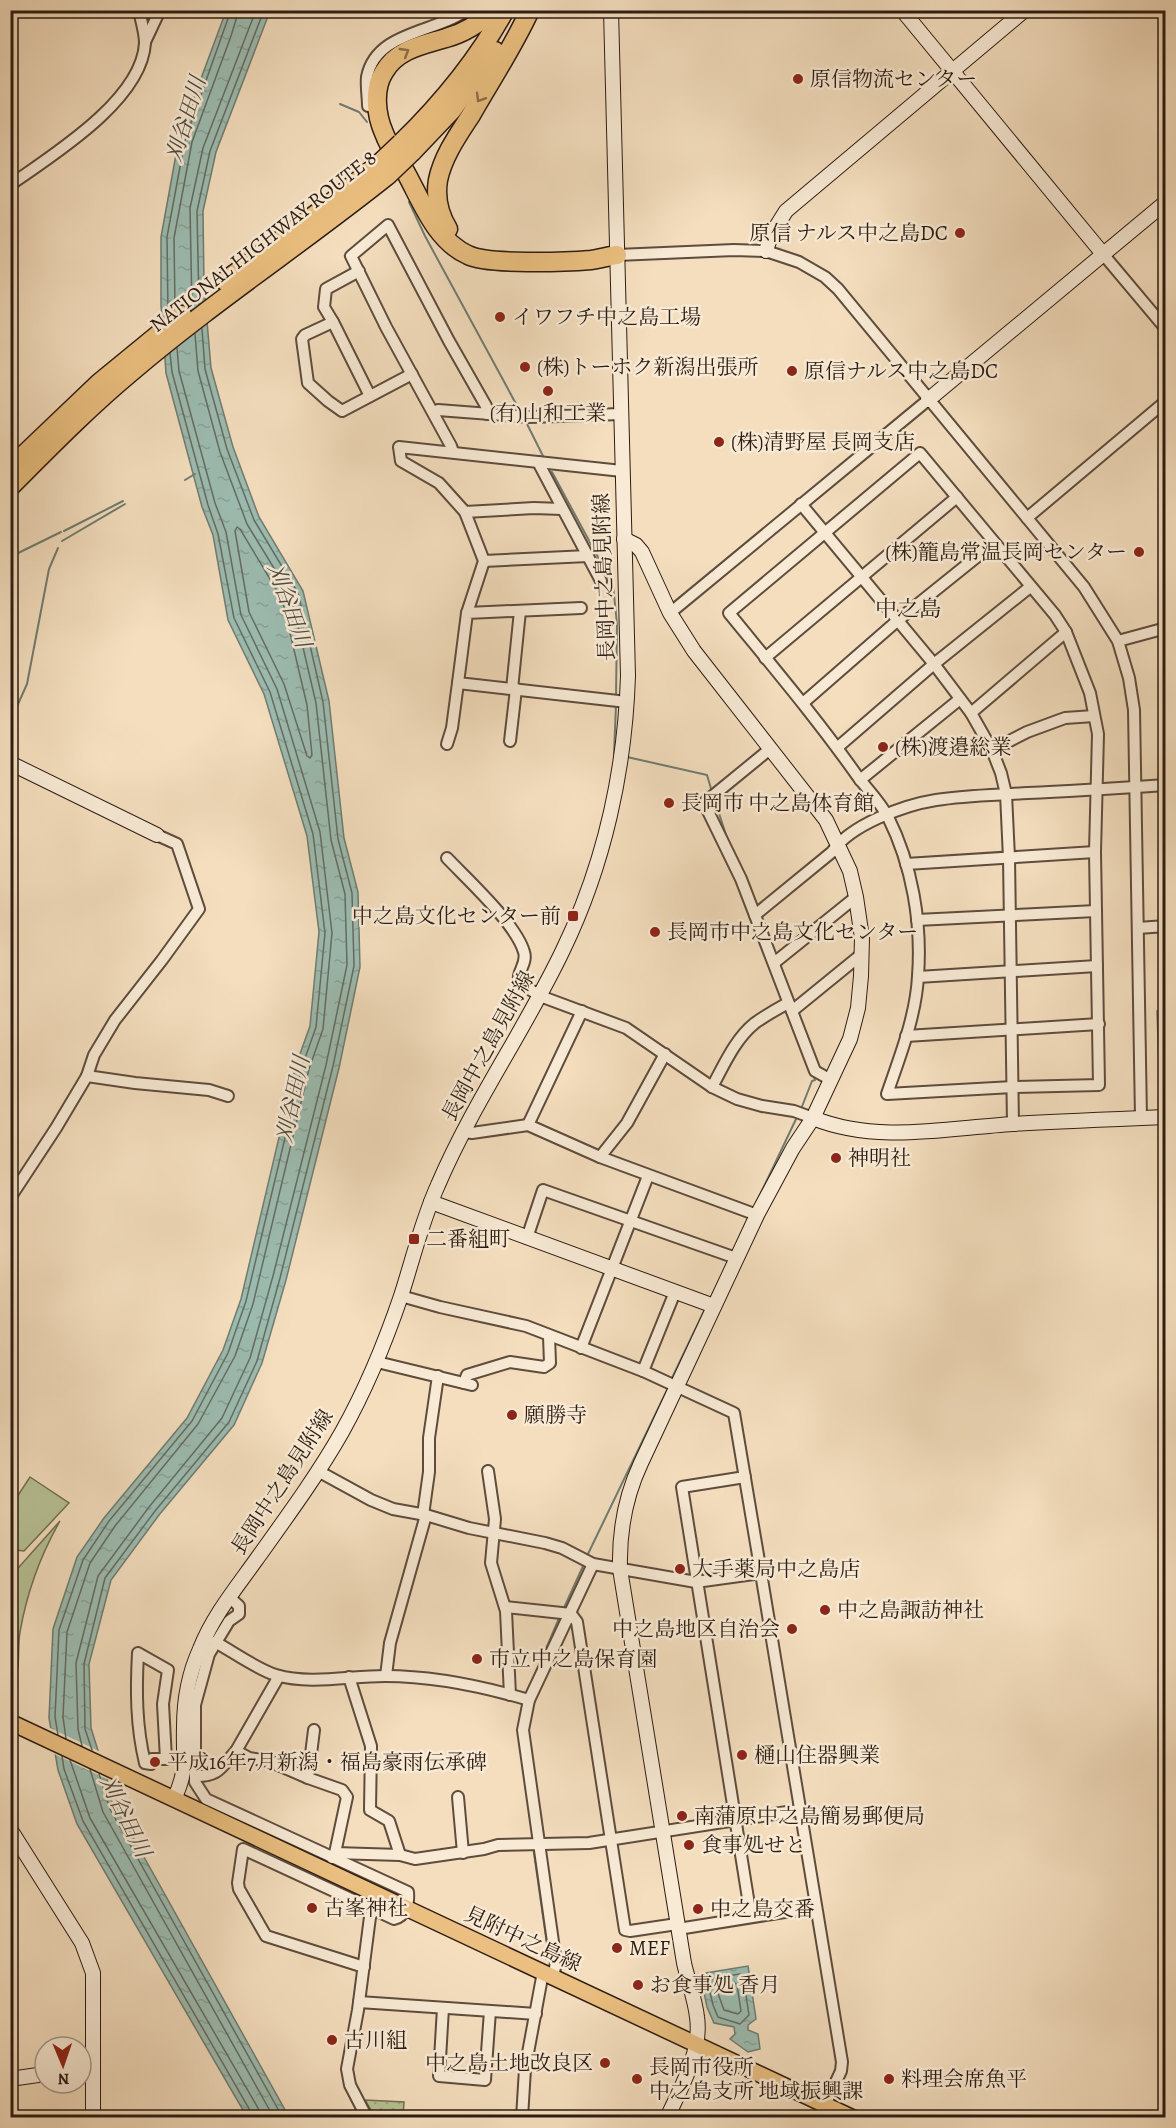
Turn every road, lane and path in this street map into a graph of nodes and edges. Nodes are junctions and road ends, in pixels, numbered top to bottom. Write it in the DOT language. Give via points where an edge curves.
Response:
graph roads {
  1 [pos="139,10"];
  2 [pos="160,10"];
  3 [pos="466,10"];
  4 [pos="493,10"];
  5 [pos="505,10"];
  6 [pos="519,10"];
  7 [pos="530,10"];
  8 [pos="611,10"];
  9 [pos="902,10"];
  10 [pos="1025,10"];
  11 [pos="145,43"];
  12 [pos="952,71"];
  13 [pos="406,147"];
  14 [pos="10,185"];
  15 [pos="414,189"];
  16 [pos="1166,202"];
  17 [pos="766,251"];
  18 [pos="1103,254"];
  19 [pos="617,255"];
  20 [pos="359,271"];
  21 [pos="333,322"];
  22 [pos="1166,329"];
  23 [pos="129,365"];
  24 [pos="412,374"];
  25 [pos="370,396"];
  26 [pos="928,400"];
  27 [pos="1166,401"];
  28 [pos="434,412"];
  29 [pos="487,414"];
  30 [pos="621,414"];
  31 [pos="453,452"];
  32 [pos="538,462"];
  33 [pos="10,468"];
  34 [pos="622,471"];
  35 [pos="10,487"];
  36 [pos="957,497"];
  37 [pos="801,504"];
  38 [pos="562,509"];
  39 [pos="465,512"];
  40 [pos="1027,518"];
  41 [pos="824,533"];
  42 [pos="624,539"];
  43 [pos="994,543"];
  44 [pos="588,556"];
  45 [pos="484,561"];
  46 [pos="861,577"];
  47 [pos="601,581"];
  48 [pos="1030,587"];
  49 [pos="581,608"];
  50 [pos="520,611"];
  51 [pos="467,613"];
  52 [pos="670,613"];
  53 [pos="897,621"];
  54 [pos="1166,628"];
  55 [pos="1066,632"];
  56 [pos="1118,641"];
  57 [pos="765,658"];
  58 [pos="934,664"];
  59 [pos="458,683"];
  60 [pos="514,689"];
  61 [pos="960,699"];
  62 [pos="627,702"];
  63 [pos="802,704"];
  64 [pos="971,714"];
  65 [pos="1094,716"];
  66 [pos="510,741"];
  67 [pos="447,744"];
  68 [pos="838,747"];
  69 [pos="770,749"];
  70 [pos="992,750"];
  71 [pos="10,763"];
  72 [pos="860,780"];
  73 [pos="1166,785"];
  74 [pos="1135,787"];
  75 [pos="1096,789"];
  76 [pos="1006,794"];
  77 [pos="887,814"];
  78 [pos="157,836"];
  79 [pos="838,843"];
  80 [pos="1095,852"];
  81 [pos="447,858"];
  82 [pos="1009,858"];
  83 [pos="906,864"];
  84 [pos="856,897"];
  85 [pos="1096,910"];
  86 [pos="1010,914"];
  87 [pos="755,915"];
  88 [pos="917,920"];
  89 [pos="1166,926"];
  90 [pos="1138,928"];
  91 [pos="862,954"];
  92 [pos="774,963"];
  93 [pos="1097,966"];
  94 [pos="1011,972"];
  95 [pos="918,977"];
  96 [pos="540,996"];
  97 [pos="790,1007"];
  98 [pos="582,1011"];
  99 [pos="1099,1024"];
  100 [pos="1012,1029"];
  101 [pos="906,1036"];
  102 [pos="664,1054"];
  103 [pos="87,1076"];
  104 [pos="831,1080"];
  105 [pos="712,1086"];
  106 [pos="1013,1087"];
  107 [pos="228,1096"];
  108 [pos="1166,1117"];
  109 [pos="813,1118"];
  110 [pos="1141,1118"];
  111 [pos="1013,1124"];
  112 [pos="528,1125"];
  113 [pos="463,1132"];
  114 [pos="600,1157"];
  115 [pos="648,1176"];
  116 [pos="10,1198"];
  117 [pos="431,1202"];
  118 [pos="757,1215"];
  119 [pos="632,1220"];
  120 [pos="527,1238"];
  121 [pos="736,1258"];
  122 [pos="613,1269"];
  123 [pos="675,1292"];
  124 [pos="401,1296"];
  125 [pos="714,1306"];
  126 [pos="549,1336"];
  127 [pos="581,1348"];
  128 [pos="377,1362"];
  129 [pos="643,1371"];
  130 [pos="438,1376"];
  131 [pos="677,1386"];
  132 [pos="318,1471"];
  133 [pos="488,1471"];
  134 [pos="745,1477"];
  135 [pos="424,1515"];
  136 [pos="494,1533"];
  137 [pos="593,1564"];
  138 [pos="620,1569"];
  139 [pos="761,1573"];
  140 [pos="696,1582"];
  141 [pos="229,1597"];
  142 [pos="505,1607"];
  143 [pos="571,1614"];
  144 [pos="215,1642"];
  145 [pos="138,1653"];
  146 [pos="279,1676"];
  147 [pos="387,1676"];
  148 [pos="350,1677"];
  149 [pos="510,1695"];
  150 [pos="529,1700"];
  151 [pos="17,1725"];
  152 [pos="314,1730"];
  153 [pos="236,1751"];
  154 [pos="195,1776"];
  155 [pos="308,1778"];
  156 [pos="458,1797"];
  157 [pos="174,1799"];
  158 [pos="800,1810"];
  159 [pos="735,1820"];
  160 [pos="10,1829"];
  161 [pos="662,1832"];
  162 [pos="612,1840"];
  163 [pos="539,1844"];
  164 [pos="463,1853"];
  165 [pos="334,1855"];
  166 [pos="400,1855"];
  167 [pos="816,1906"];
  168 [pos="407,1908"];
  169 [pos="374,1909"];
  170 [pos="751,1917"];
  171 [pos="678,1926"];
  172 [pos="364,1967"];
  173 [pos="548,1974"];
  174 [pos="359,2002"];
  175 [pos="443,2008"];
  176 [pos="490,2011"];
  177 [pos="536,2014"];
  178 [pos="90,2035"];
  179 [pos="696,2043"];
  180 [pos="33,2076"];
  181 [pos="10,2079"];
  182 [pos="90,2095"];
  183 [pos="822,2110"];
  184 [pos="93,2118"];
  185 [pos="368,2118"];
  186 [pos="522,2118"];
  187 [pos="667,2118"];
  188 [pos="853,2118"];
  1 -- 11 [label="street"];
  2 -- 11 [label="street"];
  3 -- 15 [label="street" via="392,43 373,63 367,78 368,105 375,124 404,182"];
  15 -- 4 [label="highway, one-way" via="384,133 378,108 379,80 403,53 462,32"];
  5 -- 13 [label="highway, NATIONAL HIGHWAY ROUTE 8"];
  6 -- 13 [label="highway, NATIONAL HIGHWAY ROUTE 8" via="492,56 452,110"];
  7 -- 19 [label="highway, one-way" via="446,158 437,189 439,210 458,239 487,255"];
  8 -- 19 [label="street, 長岡中之島見附線"];
  9 -- 12 [label="street"];
  10 -- 12 [label="street"];
  11 -- 14 [label="street" via="131,81 107,110"];
  12 -- 17 [label="street" via="786,211"];
  12 -- 18 [label="street"];
  13 -- 23 [label="highway, NATIONAL HIGHWAY ROUTE 8, bridge"];
  15 -- 19 [label="highway" via="447,241 476,258 591,260"];
  16 -- 18 [label="street"];
  17 -- 19 [label="street"];
  17 -- 26 [label="street" via="799,262 832,284"];
  18 -- 22 [label="street"];
  18 -- 26 [label="street"];
  19 -- 30 [label="street, 長岡中之島見附線"];
  20 -- 21 [label="street" via="326,289 324,307"];
  20 -- 24 [label="street"];
  20 -- 29 [label="street" via="351,256 388,225"];
  21 -- 25 [label="street"];
  21 -- 25 [label="street" via="302,339 308,383 342,411"];
  23 -- 33 [label="highway, NATIONAL HIGHWAY ROUTE 8" via="73,406"];
  23 -- 35 [label="highway, NATIONAL HIGHWAY ROUTE 8"];
  24 -- 25 [label="street"];
  24 -- 28 [label="street"];
  26 -- 37 [label="street"];
  26 -- 40 [label="street"];
  27 -- 40 [label="street"];
  28 -- 29 [label="street"];
  28 -- 31 [label="street"];
  29 -- 30 [label="street"];
  30 -- 34 [label="street, 長岡中之島見附線"];
  31 -- 32 [label="street"];
  31 -- 39 [label="street" via="399,447 401,461 439,483"];
  32 -- 34 [label="street"];
  32 -- 38 [label="street"];
  34 -- 42 [label="street, 長岡中之島見附線"];
  36 -- 41 [label="street" via="920,453"];
  36 -- 43 [label="street"];
  36 -- 46 [label="street"];
  37 -- 41 [label="street"];
  37 -- 52 [label="street"];
  38 -- 39 [label="street"];
  38 -- 44 [label="street"];
  39 -- 45 [label="street"];
  40 -- 56 [label="street" via="1084,586"];
  41 -- 46 [label="street"];
  41 -- 57 [label="street" via="729,613"];
  42 -- 52 [label="street" via="642,552"];
  42 -- 62 [label="street, 長岡中之島見附線"];
  43 -- 48 [label="street"];
  43 -- 53 [label="street"];
  44 -- 45 [label="street"];
  44 -- 47 [label="street"];
  45 -- 51 [label="street"];
  46 -- 53 [label="street"];
  46 -- 57 [label="street"];
  48 -- 55 [label="street"];
  48 -- 58 [label="street"];
  49 -- 50 [label="street"];
  50 -- 51 [label="street"];
  50 -- 60 [label="street"];
  51 -- 59 [label="street"];
  52 -- 69 [label="street" via="694,651"];
  53 -- 58 [label="street"];
  53 -- 63 [label="street"];
  54 -- 56 [label="street"];
  55 -- 64 [label="street"];
  55 -- 65 [label="street" via="1090,693"];
  56 -- 74 [label="street" via="1134,710"];
  57 -- 63 [label="street"];
  58 -- 61 [label="street"];
  58 -- 68 [label="street"];
  59 -- 60 [label="street"];
  59 -- 67 [label="street"];
  60 -- 62 [label="street"];
  60 -- 66 [label="street"];
  61 -- 64 [label="street"];
  61 -- 72 [label="street"];
  62 -- 96 [label="street, 長岡中之島見附線" via="614,801 603,846 574,927"];
  63 -- 68 [label="street"];
  64 -- 70 [label="street"];
  65 -- 70 [label="street" via="1065,718"];
  65 -- 75 [label="street" via="1098,734"];
  68 -- 72 [label="street"];
  69 -- 79 [label="street" via="813,802"];
  69 -- 87 [label="street" via="704,803"];
  70 -- 76 [label="street"];
  71 -- 78 [label="street"];
  72 -- 77 [label="street"];
  73 -- 74 [label="street"];
  74 -- 75 [label="street"];
  74 -- 90 [label="street"];
  75 -- 76 [label="street"];
  75 -- 80 [label="street"];
  76 -- 77 [label="street" via="937,800"];
  76 -- 82 [label="street"];
  77 -- 79 [label="street"];
  77 -- 83 [label="street"];
  78 -- 103 [label="street" via="177,844 199,909 115,1020 94,1055"];
  79 -- 84 [label="street"];
  79 -- 87 [label="street"];
  80 -- 82 [label="street"];
  80 -- 85 [label="street"];
  81 -- 96 [label="street" via="511,930 525,958 518,980"];
  82 -- 83 [label="street"];
  82 -- 86 [label="street"];
  83 -- 88 [label="street"];
  84 -- 91 [label="street"];
  84 -- 92 [label="street"];
  85 -- 86 [label="street"];
  85 -- 93 [label="street"];
  86 -- 88 [label="street"];
  86 -- 94 [label="street"];
  87 -- 92 [label="street"];
  88 -- 95 [label="street"];
  89 -- 90 [label="street"];
  90 -- 110 [label="street"];
  91 -- 97 [label="street"];
  91 -- 104 [label="street" via="854,1027"];
  92 -- 97 [label="street"];
  93 -- 94 [label="street"];
  93 -- 99 [label="street"];
  94 -- 95 [label="street"];
  94 -- 100 [label="street"];
  95 -- 101 [label="street"];
  96 -- 98 [label="street"];
  96 -- 113 [label="street, 長岡中之島見附線"];
  97 -- 104 [label="street" via="815,1071"];
  97 -- 105 [label="street" via="754,1024 744,1034"];
  98 -- 102 [label="street" via="626,1028"];
  98 -- 112 [label="street"];
  99 -- 100 [label="street"];
  99 -- 106 [label="street" via="1100,1085"];
  100 -- 101 [label="street"];
  100 -- 106 [label="street"];
  101 -- 106 [label="street" via="887,1094"];
  102 -- 105 [label="street"];
  102 -- 114 [label="street" via="627,1123"];
  103 -- 107 [label="street" via="209,1090"];
  103 -- 116 [label="street"];
  104 -- 109 [label="street"];
  105 -- 109 [label="street" via="748,1103 794,1110"];
  106 -- 111 [label="street"];
  108 -- 110 [label="street"];
  109 -- 111 [label="street" via="849,1130 891,1133"];
  109 -- 118 [label="street"];
  110 -- 111 [label="street"];
  112 -- 113 [label="street"];
  112 -- 114 [label="street"];
  113 -- 117 [label="street, 長岡中之島見附線"];
  114 -- 115 [label="street"];
  115 -- 118 [label="street"];
  115 -- 119 [label="street"];
  117 -- 120 [label="street"];
  117 -- 124 [label="street, 長岡中之島見附線"];
  118 -- 121 [label="street"];
  119 -- 120 [label="street" via="543,1190"];
  119 -- 121 [label="street"];
  119 -- 122 [label="street"];
  120 -- 122 [label="street"];
  121 -- 125 [label="street"];
  122 -- 123 [label="street"];
  122 -- 127 [label="street"];
  123 -- 125 [label="street"];
  123 -- 129 [label="street"];
  124 -- 126 [label="street" via="526,1326"];
  124 -- 128 [label="street, 長岡中之島見附線"];
  125 -- 131 [label="street"];
  126 -- 127 [label="street"];
  126 -- 130 [label="street" via="550,1364 544,1367 510,1362 467,1375 468,1384"];
  127 -- 129 [label="street"];
  128 -- 130 [label="street"];
  128 -- 132 [label="street, 長岡中之島見附線"];
  129 -- 131 [label="street"];
  130 -- 135 [label="street"];
  131 -- 134 [label="street" via="734,1413"];
  131 -- 138 [label="street" via="632,1482 621,1528"];
  132 -- 135 [label="street" via="393,1509"];
  132 -- 141 [label="street, 長岡中之島見附線"];
  133 -- 136 [label="street"];
  134 -- 139 [label="street"];
  134 -- 140 [label="street" via="682,1487"];
  135 -- 136 [label="street"];
  135 -- 147 [label="street" via="392,1635"];
  136 -- 137 [label="street" via="562,1548"];
  136 -- 142 [label="street" via="491,1563"];
  137 -- 138 [label="street"];
  137 -- 143 [label="street"];
  138 -- 140 [label="street"];
  138 -- 161 [label="street"];
  139 -- 140 [label="street"];
  139 -- 158 [label="street"];
  140 -- 159 [label="street"];
  141 -- 144 [label="street" via="239,1606 239,1614 229,1621"];
  141 -- 157 [label="street, 長岡中之島見附線" via="199,1650 191,1677 185,1707 184,1774"];
  142 -- 143 [label="street"];
  142 -- 149 [label="street"];
  143 -- 150 [label="street"];
  143 -- 162 [label="street" via="577,1622"];
  144 -- 146 [label="street"];
  144 -- 154 [label="street" via="195,1705"];
  145 -- 145 [label="street" via="168,1670 163,1704 166,1759 152,1759 151,1764 145,1763 136,1700"];
  146 -- 148 [label="street"];
  146 -- 153 [label="street"];
  147 -- 148 [label="street"];
  147 -- 149 [label="street" via="429,1679"];
  148 -- 166 [label="street" via="371,1746 370,1810 389,1821"];
  149 -- 150 [label="street"];
  150 -- 163 [label="street" via="523,1730"];
  151 -- 157 [label="main road, 見附中之島線"];
  152 -- 155 [label="street"];
  153 -- 154 [label="street" via="220,1771"];
  153 -- 155 [label="street"];
  154 -- 165 [label="street" via="206,1799"];
  155 -- 165 [label="street" via="342,1790 347,1797"];
  156 -- 164 [label="street"];
  157 -- 168 [label="main road, 見附中之島線"];
  158 -- 159 [label="street"];
  158 -- 167 [label="street"];
  159 -- 161 [label="street"];
  159 -- 170 [label="street"];
  160 -- 178 [label="street" via="89,1959 94,1986"];
  161 -- 162 [label="street"];
  161 -- 171 [label="street"];
  162 -- 163 [label="street"];
  162 -- 171 [label="street" via="625,1930"];
  163 -- 164 [label="street" via="498,1845"];
  163 -- 173 [label="street" via="556,1963"];
  164 -- 166 [label="street" via="415,1859"];
  165 -- 166 [label="street"];
  165 -- 168 [label="street" via="408,1892"];
  167 -- 170 [label="street"];
  167 -- 183 [label="street" via="842,2062 842,2071"];
  168 -- 169 [label="street" via="394,1919"];
  168 -- 173 [label="main road, 見附中之島線"];
  169 -- 172 [label="street"];
  169 -- 172 [label="street" via="243,1849 239,1889 266,1936"];
  170 -- 171 [label="street"];
  171 -- 179 [label="street" via="698,2016"];
  172 -- 174 [label="street"];
  173 -- 177 [label="street"];
  173 -- 179 [label="main road, 見附中之島線"];
  174 -- 175 [label="street"];
  174 -- 185 [label="street" via="347,2078"];
  175 -- 176 [label="street"];
  175 -- 176 [label="street" via="439,2076 485,2080"];
  176 -- 177 [label="street"];
  177 -- 186 [label="street" via="525,2069"];
  179 -- 183 [label="main road, 見附中之島線"];
  179 -- 187 [label="street" via="689,2070"];
  180 -- 181 [label="street"];
  182 -- 184 [label="street"];
  183 -- 188 [label="main road, 見附中之島線"];
}
